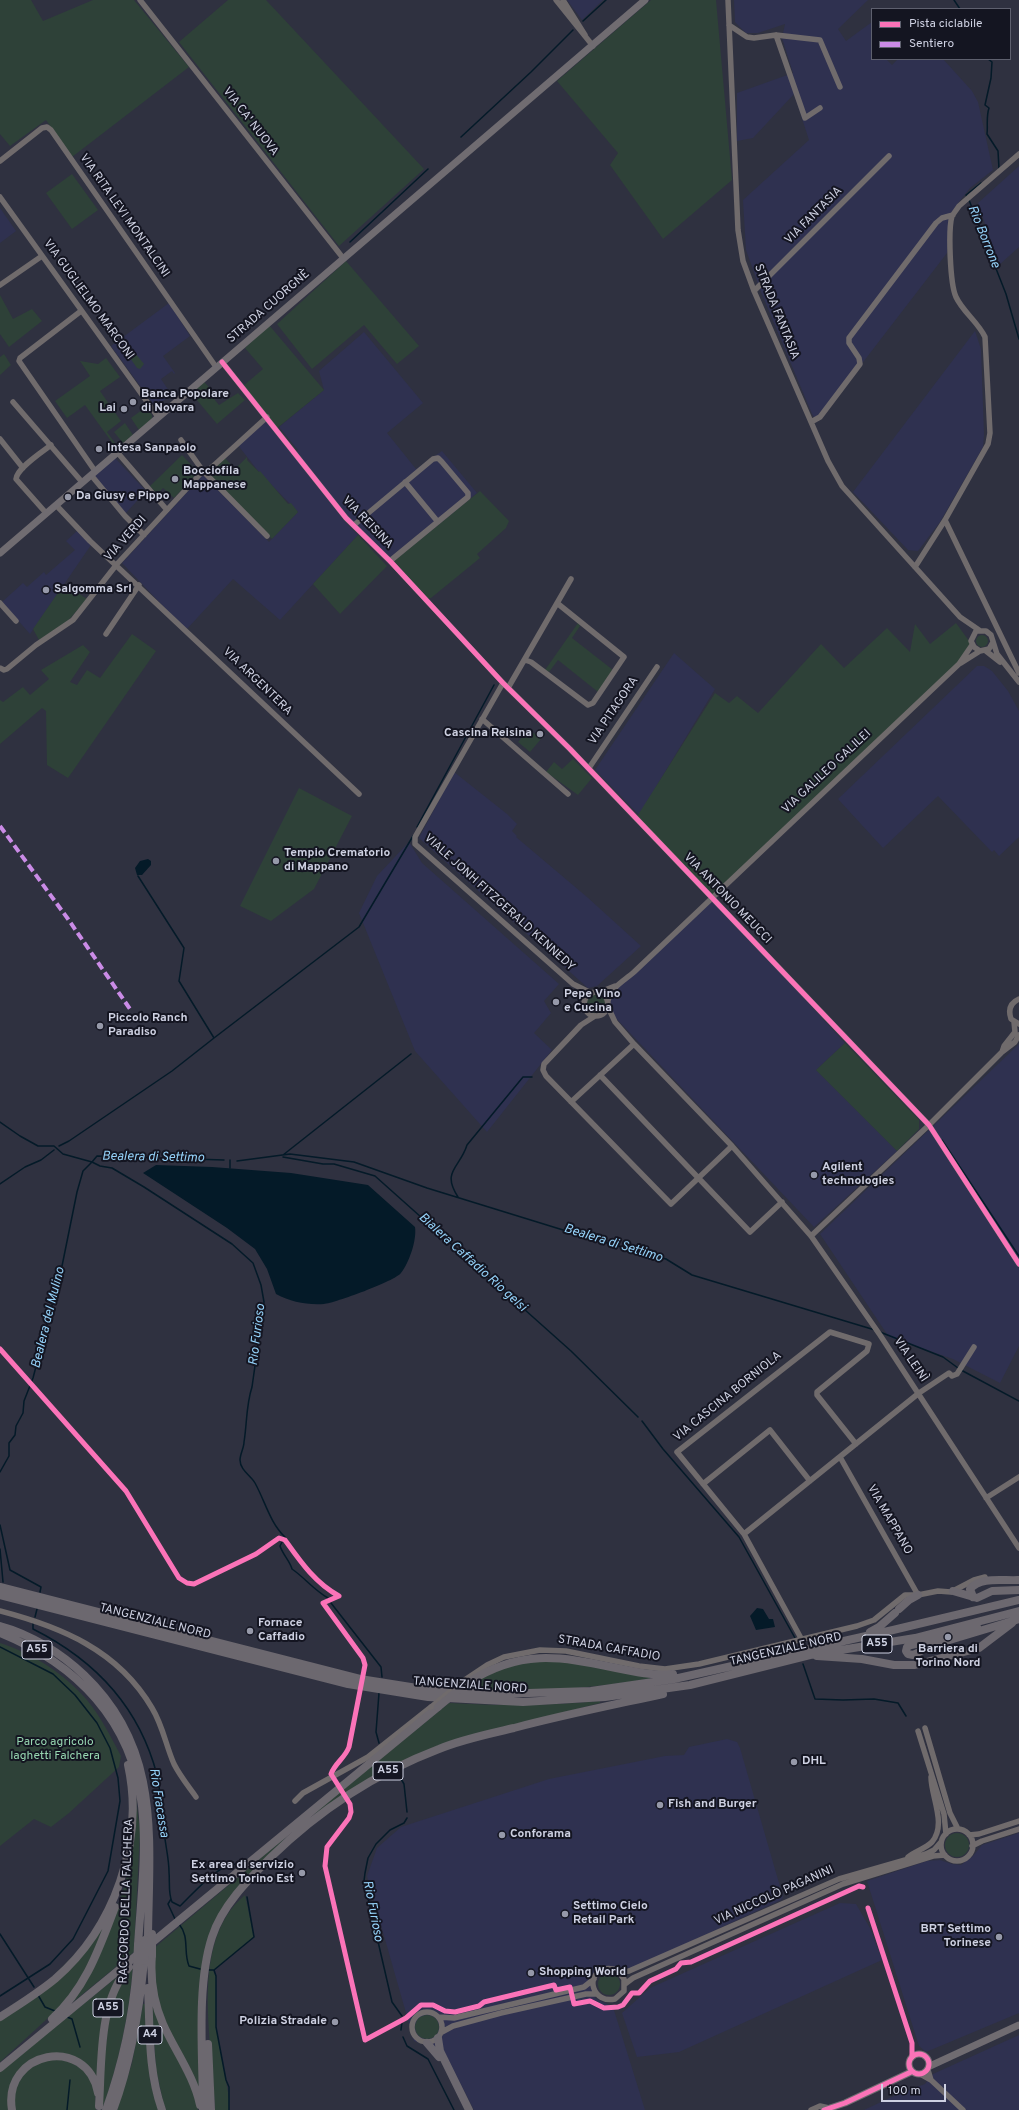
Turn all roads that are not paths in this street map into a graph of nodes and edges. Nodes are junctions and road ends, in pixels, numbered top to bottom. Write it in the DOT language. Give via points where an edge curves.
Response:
graph roads {
  1 [pos="140,0"];
  2 [pos="556,0"];
  3 [pos="563,0"];
  4 [pos="728,0"];
  5 [pos="643,1"];
  6 [pos="729,25"];
  7 [pos="585,35"];
  8 [pos="776,35"];
  9 [pos="592,44"];
  10 [pos="840,87"];
  11 [pos="820,108"];
  12 [pos="1019,154"];
  13 [pos="889,156"];
  14 [pos="0,161"];
  15 [pos="0,197"];
  16 [pos="953,215"];
  17 [pos="42,256"];
  18 [pos="343,258"];
  19 [pos="0,285"];
  20 [pos="754,291"];
  21 [pos="82,311"];
  22 [pos="219,364"];
  23 [pos="13,402"];
  24 [pos="158,417"];
  25 [pos="267,417"];
  26 [pos="811,422"];
  27 [pos="0,439"];
  28 [pos="181,440"];
  29 [pos="51,445"];
  30 [pos="117,452"];
  31 [pos="23,468"];
  32 [pos="203,471"];
  33 [pos="93,473"];
  34 [pos="82,482"];
  35 [pos="405,482"];
  36 [pos="56,505"];
  37 [pos="167,510"];
  38 [pos="46,513"];
  39 [pos="945,520"];
  40 [pos="438,522"];
  41 [pos="354,525"];
  42 [pos="144,534"];
  43 [pos="267,536"];
  44 [pos="2,549"];
  45 [pos="390,560"];
  46 [pos="117,564"];
  47 [pos="915,567"];
  48 [pos="571,579"];
  49 [pos="139,585"];
  50 [pos="0,603"];
  51 [pos="557,603"];
  52 [pos="960,616"];
  53 [pos="16,621"];
  54 [pos="979,630"];
  55 [pos="106,634"];
  56 [pos="972,636"];
  57 [pos="993,642"];
  58 [pos="972,645"];
  59 [pos="983,651"];
  60 [pos="525,660"];
  61 [pos="958,664"];
  62 [pos="657,667"];
  63 [pos="0,668"];
  64 [pos="1019,673"];
  65 [pos="1019,682"];
  66 [pos="502,683"];
  67 [pos="1019,687"];
  68 [pos="508,688"];
  69 [pos="482,719"];
  70 [pos="589,768"];
  71 [pos="359,794"];
  72 [pos="568,794"];
  73 [pos="712,897"];
  74 [pos="573,984"];
  75 [pos="616,986"];
  76 [pos="600,992"];
  77 [pos="591,993"];
  78 [pos="1019,999"];
  79 [pos="583,1002"];
  80 [pos="608,1004"];
  81 [pos="585,1011"];
  82 [pos="598,1016"];
  83 [pos="615,1022"];
  84 [pos="1017,1023"];
  85 [pos="580,1025"];
  86 [pos="1019,1035"];
  87 [pos="634,1044"];
  88 [pos="1002,1052"];
  89 [pos="600,1075"];
  90 [pos="571,1102"];
  91 [pos="929,1125"];
  92 [pos="732,1146"];
  93 [pos="698,1178"];
  94 [pos="782,1202"];
  95 [pos="811,1236"];
  96 [pos="1019,1264"];
  97 [pos="974,1347"];
  98 [pos="919,1393"];
  99 [pos="856,1444"];
  100 [pos="840,1457"];
  101 [pos="1019,1477"];
  102 [pos="810,1481"];
  103 [pos="703,1484"];
  104 [pos="986,1498"];
  105 [pos="744,1534"];
  106 [pos="1019,1548"];
  107 [pos="1018,1580"];
  108 [pos="0,1586"];
  109 [pos="1019,1590"];
  110 [pos="953,1591"];
  111 [pos="0,1595"];
  112 [pos="918,1595"];
  113 [pos="973,1597"];
  114 [pos="1019,1600"];
  115 [pos="0,1611"];
  116 [pos="1019,1611"];
  117 [pos="1005,1615"];
  118 [pos="1019,1619"];
  119 [pos="0,1626"];
  120 [pos="0,1633"];
  121 [pos="802,1640"];
  122 [pos="875,1644"];
  123 [pos="821,1645"];
  124 [pos="908,1646"];
  125 [pos="810,1655"];
  126 [pos="712,1670"];
  127 [pos="464,1683"];
  128 [pos="690,1685"];
  129 [pos="435,1707"];
  130 [pos="115,1725"];
  131 [pos="925,1728"];
  132 [pos="918,1731"];
  133 [pos="931,1776"];
  134 [pos="196,1797"];
  135 [pos="295,1801"];
  136 [pos="1019,1822"];
  137 [pos="1019,1829"];
  138 [pos="958,1830"];
  139 [pos="946,1834"];
  140 [pos="968,1835"];
  141 [pos="941,1842"];
  142 [pos="972,1846"];
  143 [pos="945,1856"];
  144 [pos="906,1858"];
  145 [pos="126,1862"];
  146 [pos="148,1923"];
  147 [pos="167,1931"];
  148 [pos="146,1939"];
  149 [pos="148,1958"];
  150 [pos="617,1970"];
  151 [pos="594,1979"];
  152 [pos="625,1984"];
  153 [pos="597,1994"];
  154 [pos="203,2006"];
  155 [pos="0,2016"];
  156 [pos="439,2017"];
  157 [pos="1019,2025"];
  158 [pos="440,2035"];
  159 [pos="427,2042"];
  160 [pos="926,2057"];
  161 [pos="944,2058"];
  162 [pos="3,2065"];
  163 [pos="910,2069"];
  164 [pos="926,2070"];
  165 [pos="101,2109"];
  166 [pos="827,2109"];
  167 [pos="12,2110"];
  168 [pos="113,2110"];
  169 [pos="162,2110"];
  170 [pos="202,2110"];
  171 [pos="212,2110"];
  172 [pos="467,2110"];
  173 [pos="811,2110"];
  174 [pos="963,2110"];
  1 -- 18 [label="street, VIA CA' NUOVA"];
  2 -- 7 [label="street"];
  3 -- 7 [label="street"];
  4 -- 6 [label="street, STRADA FANTASIA"];
  5 -- 9 [label="main road, STRADA CUORGNÈ" via="628,11"];
  6 -- 8 [label="street" via="754,38"];
  6 -- 20 [label="street, STRADA FANTASIA" via="738,230 743,261"];
  7 -- 9 [label="street"];
  8 -- 10 [label="street" via="820,40"];
  8 -- 11 [label="street" via="805,118"];
  9 -- 18 [label="main road, STRADA CUORGNÈ"];
  12 -- 16 [label="street"];
  13 -- 20 [label="street, VIA FANTASIA"];
  14 -- 22 [label="street, VIA RITA LEVI MONTALCINI" via="42,128 48,127"];
  15 -- 17 [label="street, VIA GUGLIELMO MARCONI"];
  16 -- 26 [label="street" via="936,223 849,338 860,364 820,417"];
  16 -- 39 [label="street" via="950,226 952,280 956,296 985,337 990,433 984,454"];
  17 -- 19 [label="street"];
  17 -- 21 [label="street, VIA GUGLIELMO MARCONI"];
  18 -- 22 [label="main road, STRADA CUORGNÈ"];
  20 -- 26 [label="street, STRADA FANTASIA"];
  21 -- 24 [label="street, VIA GUGLIELMO MARCONI"];
  21 -- 33 [label="street" via="20,358 22,366 81,448"];
  22 -- 24 [label="main road, STRADA CUORGNÈ"];
  22 -- 25 [label="street, VIA REISINA"];
  23 -- 29 [label="street"];
  24 -- 30 [label="main road, STRADA CUORGNÈ"];
  25 -- 32 [label="street, VIA VERDI" via="211,468"];
  25 -- 41 [label="street, VIA REISINA"];
  26 -- 47 [label="street, STRADA FANTASIA" via="842,486"];
  27 -- 31 [label="street"];
  28 -- 32 [label="street"];
  29 -- 31 [label="street"];
  29 -- 34 [label="street"];
  30 -- 33 [label="main road, STRADA CUORGNÈ"];
  30 -- 37 [label="street"];
  31 -- 38 [label="street" via="16,479"];
  32 -- 37 [label="street, VIA VERDI"];
  32 -- 43 [label="street"];
  33 -- 34 [label="main road, STRADA CUORGNÈ"];
  33 -- 42 [label="street" via="125,516"];
  34 -- 36 [label="main road, STRADA CUORGNÈ"];
  35 -- 40 [label="street"];
  35 -- 40 [label="street" via="438,458 468,493 468,497"];
  35 -- 41 [label="street"];
  36 -- 38 [label="main road, STRADA CUORGNÈ"];
  36 -- 46 [label="street, VIA ARGENTERA" via="90,541"];
  37 -- 42 [label="street, VIA VERDI"];
  38 -- 44 [label="main road, STRADA CUORGNÈ"];
  39 -- 47 [label="street"];
  39 -- 64 [label="street"];
  40 -- 45 [label="street"];
  41 -- 45 [label="street, VIA REISINA"];
  42 -- 46 [label="street, VIA VERDI"];
  45 -- 66 [label="street, VIA REISINA"];
  46 -- 49 [label="street, VIA ARGENTERA"];
  46 -- 63 [label="street, VIA VERDI" via="72,620 36,644 7,669"];
  47 -- 52 [label="street, STRADA FANTASIA"];
  48 -- 51 [label="street"];
  49 -- 55 [label="street"];
  49 -- 71 [label="street, VIA ARGENTERA"];
  50 -- 53 [label="street"];
  51 -- 60 [label="street"];
  51 -- 60 [label="street" via="624,657 593,703 588,705"];
  52 -- 54 [label="street"];
  52 -- 56 [label="street"];
  54 -- 56 [label="street"];
  54 -- 57 [label="street" via="989,632"];
  56 -- 58 [label="street"];
  57 -- 59 [label="street"];
  57 -- 65 [label="street" via="997,654"];
  58 -- 59 [label="street"];
  58 -- 61 [label="street, VIA GALILEO GALILEI"];
  59 -- 61 [label="street, VIA GALILEO GALILEI"];
  59 -- 67 [label="street" via="997,658"];
  60 -- 68 [label="street"];
  61 -- 73 [label="street, VIA GALILEO GALILEI"];
  62 -- 70 [label="street, VIA PITAGORA"];
  66 -- 68 [label="street, VIA REISINA"];
  66 -- 69 [label="street"];
  68 -- 70 [label="street, VIA ANTONIO MEUCCI"];
  69 -- 72 [label="street"];
  69 -- 74 [label="street, VIALE JONH FITZGERALD KENNEDY" via="415,837 415,844"];
  70 -- 73 [label="street, VIA ANTONIO MEUCCI"];
  73 -- 75 [label="street, VIA GALILEO GALILEI"];
  73 -- 91 [label="street, VIA ANTONIO MEUCCI"];
  74 -- 77 [label="street, VIALE JONH FITZGERALD KENNEDY"];
  74 -- 79 [label="street, VIALE JONH FITZGERALD KENNEDY"];
  75 -- 76 [label="street"];
  75 -- 80 [label="street" via="609,995"];
  76 -- 77 [label="street"];
  76 -- 80 [label="street"];
  77 -- 79 [label="street"];
  78 -- 84 [label="street" via="1013,1002 1009,1010 1011,1019"];
  79 -- 81 [label="street"];
  80 -- 82 [label="street"];
  80 -- 83 [label="street"];
  81 -- 82 [label="street"];
  81 -- 85 [label="street"];
  82 -- 83 [label="street"];
  82 -- 85 [label="street"];
  83 -- 87 [label="street, VIA LEINÌ"];
  84 -- 88 [label="street" via="1015,1032"];
  85 -- 90 [label="street" via="544,1064 543,1070"];
  86 -- 88 [label="street" via="1015,1042"];
  87 -- 89 [label="street"];
  87 -- 92 [label="street, VIA LEINÌ"];
  88 -- 91 [label="street"];
  89 -- 90 [label="street"];
  89 -- 93 [label="street"];
  90 -- 93 [label="street" via="671,1204"];
  91 -- 95 [label="street"];
  91 -- 96 [label="street, VIA ANTONIO MEUCCI"];
  92 -- 93 [label="street"];
  92 -- 94 [label="street, VIA LEINÌ"];
  93 -- 94 [label="street" via="750,1232"];
  94 -- 95 [label="street, VIA LEINÌ"];
  95 -- 98 [label="street, VIA LEINÌ"];
  97 -- 98 [label="street" via="961,1369 952,1376 949,1373"];
  98 -- 99 [label="street"];
  98 -- 104 [label="street, VIA LEINÌ"];
  99 -- 100 [label="street"];
  99 -- 103 [label="street, VIA CASCINA BORNIOLA" via="817,1395 868,1351 869,1344 830,1332 677,1452"];
  100 -- 102 [label="street"];
  100 -- 112 [label="street, VIA MAPPANO"];
  101 -- 104 [label="street"];
  102 -- 103 [label="street" via="770,1430"];
  102 -- 105 [label="street"];
  103 -- 105 [label="street, VIA CASCINA BORNIOLA"];
  104 -- 106 [label="street, VIA LEINÌ"];
  105 -- 121 [label="street, VIA CASCINA BORNIOLA"];
  107 -- 110 [label="street, STRADA CAFFADIO" via="982,1578"];
  107 -- 113 [label="highway" via="979,1583 970,1589"];
  108 -- 126 [label="highway, TANGENZIALE NORD / A55" via="335,1673 436,1691 527,1695 576,1692 625,1687"];
  109 -- 113 [label="highway" via="995,1591 979,1598"];
  110 -- 112 [label="street, STRADA CAFFADIO" via="935,1591"];
  110 -- 113 [label="highway"];
  111 -- 128 [label="highway, TANGENZIALE NORD / A55" via="348,1684 421,1696 494,1702 553,1701 605,1697"];
  112 -- 121 [label="street, STRADA CAFFADIO" via="902,1596 869,1622"];
  112 -- 123 [label="highway" via="875,1630"];
  114 -- 123 [label="highway, TANGENZIALE NORD / A55"];
  115 -- 134 [label="street" via="60,1629 98,1650 119,1668 152,1707 177,1769"];
  116 -- 117 [label="highway"];
  117 -- 122 [label="highway, TANGENZIALE NORD / A55" via="946,1631"];
  117 -- 124 [label="highway" via="964,1633"];
  118 -- 124 [label="highway" via="933,1645 913,1656 907,1653"];
  118 -- 125 [label="highway" via="978,1648 915,1664 894,1665 862,1659"];
  119 -- 146 [label="highway, RACCORDO DELLA FALCHERA / A55" via="38,1642 79,1670 102,1694 127,1732 142,1774 148,1810"];
  120 -- 130 [label="highway, RACCORDO DELLA FALCHERA / A55" via="33,1648 66,1669 86,1688"];
  121 -- 127 [label="street, STRADA CAFFADIO" via="665,1669 566,1651 540,1650 504,1658 487,1665"];
  122 -- 124 [label="highway"];
  122 -- 125 [label="highway, TANGENZIALE NORD / A55"];
  123 -- 126 [label="highway, TANGENZIALE NORD / A55"];
  125 -- 128 [label="highway, TANGENZIALE NORD / A55"];
  126 -- 127 [label="highway, A55" via="656,1675 568,1659 536,1657 497,1667"];
  127 -- 129 [label="highway, A55, bridge"];
  128 -- 154 [label="highway, A55" via="670,1692 459,1741 397,1767 339,1801 275,1853 226,1908 215,1928 208,1951"];
  129 -- 135 [label="street" via="368,1757 303,1793"];
  129 -- 147 [label="highway, A55"];
  130 -- 145 [label="highway" via="128,1763 132,1786 132,1824"];
  130 -- 148 [label="highway, RACCORDO DELLA FALCHERA / A55" via="130,1754 139,1785 142,1806"];
  131 -- 138 [label="street" via="950,1813"];
  132 -- 133 [label="street"];
  133 -- 139 [label="street" via="937,1786"];
  133 -- 144 [label="street" via="938,1821 937,1833 932,1841"];
  136 -- 140 [label="street"];
  137 -- 142 [label="street"];
  138 -- 139 [label="street"];
  138 -- 140 [label="street"];
  139 -- 141 [label="street"];
  140 -- 142 [label="street"];
  141 -- 143 [label="street"];
  141 -- 144 [label="street, VIA NICCOLÒ PAGANINI" via="926,1854"];
  142 -- 143 [label="street" via="964,1859 954,1861"];
  143 -- 152 [label="street, VIA NICCOLÒ PAGANINI" via="933,1856 843,1884 633,1978"];
  144 -- 150 [label="street, VIA NICCOLÒ PAGANINI" via="839,1879 629,1971"];
  145 -- 155 [label="highway" via="107,1913 80,1953 42,1989"];
  145 -- 162 [label="highway" via="120,1894 96,1959 82,1984 61,2010"];
  146 -- 148 [label="highway, A4"];
  147 -- 162 [label="highway"];
  147 -- 165 [label="highway, A55" via="128,1968 112,1994 107,2014"];
  148 -- 149 [label="highway, A4"];
  148 -- 165 [label="highway, RACCORDO DELLA FALCHERA / A55, bridge" via="137,1968 126,2048"];
  149 -- 168 [label="highway, RACCORDO DELLA FALCHERA / A55" via="128,2065"];
  149 -- 169 [label="highway, A4" via="151,2062"];
  149 -- 170 [label="highway" via="157,2008 192,2082"];
  150 -- 151 [label="street" via="605,1969"];
  150 -- 152 [label="street"];
  151 -- 153 [label="street" via="594,1990"];
  151 -- 156 [label="street" via="584,1987 570,1991 454,2018"];
  152 -- 153 [label="street" via="622,1994 614,1999 605,2000"];
  153 -- 158 [label="street" via="586,1994 501,2013 453,2026"];
  154 -- 170 [label="highway"];
  154 -- 171 [label="highway, A55" via="207,2027"];
  156 -- 158 [label="street" via="443,2027"];
  156 -- 159 [label="street" via="427,2012 418,2015 413,2021 415,2036 422,2042"];
  157 -- 161 [label="main road"];
  158 -- 159 [label="street"];
  158 -- 172 [label="highway" via="440,2051"];
  159 -- 172 [label="highway" via="438,2054"];
  160 -- 161 [label="main road"];
  160 -- 163 [label="main road" via="921,2054 914,2055 910,2060"];
  160 -- 164 [label="main road"];
  161 -- 164 [label="main road"];
  163 -- 164 [label="main road"];
  163 -- 166 [label="main road" via="864,2094"];
  164 -- 174 [label="street" via="931,2080"];
  165 -- 167 [label="highway" via="95,2083 86,2068 71,2059 55,2056 35,2061 22,2071 11,2093"];
  166 -- 173 [label="street" via="820,2106"];
}
